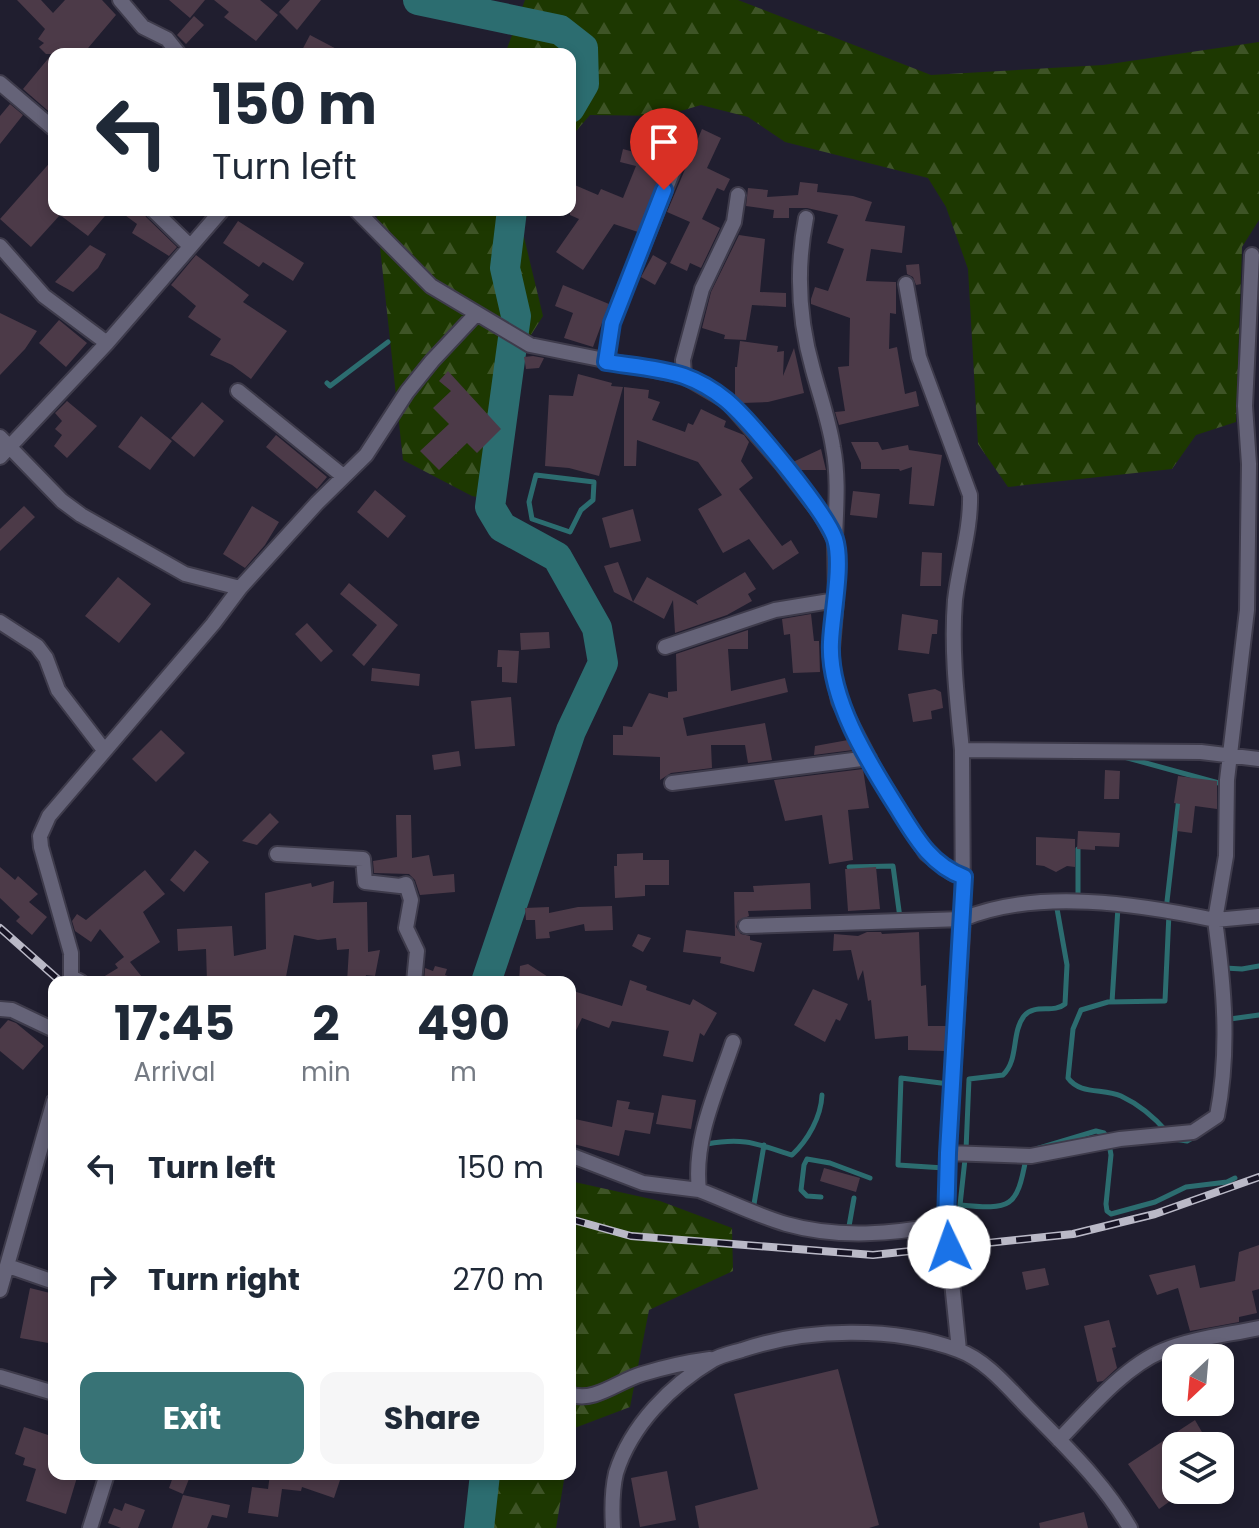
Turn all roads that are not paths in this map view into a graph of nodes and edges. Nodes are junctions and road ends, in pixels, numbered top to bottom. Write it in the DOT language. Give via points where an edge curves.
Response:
graph roads {
  1 [pos="120,0"];
  2 [pos="174,48"];
  3 [pos="0,83"];
  4 [pos="48,124"];
  5 [pos="682,148"];
  6 [pos="738,195"];
  7 [pos="159,216"];
  8 [pos="217,216"];
  9 [pos="362,216"];
  10 [pos="806,218"];
  11 [pos="0,246"];
  12 [pos="190,246"];
  13 [pos="1252,255"];
  14 [pos="906,284"];
  15 [pos="476,314"];
  16 [pos="1253,329"];
  17 [pos="107,343"];
  18 [pos="606,362"];
  19 [pos="684,376"];
  20 [pos="238,391"];
  21 [pos="3,447"];
  22 [pos="1254,464"];
  23 [pos="343,476"];
  24 [pos="835,540"];
  25 [pos="240,588"];
  26 [pos="836,600"];
  27 [pos="1253,610"];
  28 [pos="0,622"];
  29 [pos="665,647"];
  30 [pos="104,750"];
  31 [pos="962,750"];
  32 [pos="1230,754"];
  33 [pos="869,758"];
  34 [pos="1259,759"];
  35 [pos="672,783"];
  36 [pos="277,854"];
  37 [pos="964,877"];
  38 [pos="1259,916"];
  39 [pos="963,919"];
  40 [pos="1215,920"];
  41 [pos="746,926"];
  42 [pos="71,976"];
  43 [pos="415,976"];
  44 [pos="0,1009"];
  45 [pos="48,1027"];
  46 [pos="733,1042"];
  47 [pos="48,1123"];
  48 [pos="948,1153"];
  49 [pos="576,1157"];
  50 [pos="699,1190"];
  51 [pos="946,1224"];
  52 [pos="8,1266"];
  53 [pos="48,1280"];
  54 [pos="0,1290"];
  55 [pos="1259,1328"];
  56 [pos="959,1350"];
  57 [pos="715,1359"];
  58 [pos="0,1377"];
  59 [pos="48,1391"];
  60 [pos="576,1397"];
  61 [pos="1059,1440"];
  62 [pos="105,1480"];
  63 [pos="91,1525"];
  64 [pos="107,1528"];
  65 [pos="613,1528"];
  66 [pos="1130,1528"];
  1 -- 2 [label="street" via="143,27"];
  3 -- 4 [label="street"];
  5 -- 18 [label="street" via="612,323"];
  6 -- 19 [label="street" via="734,222 702,289 683,360"];
  7 -- 12 [label="street"];
  8 -- 12 [label="street"];
  9 -- 15 [label="street" via="431,286"];
  10 -- 24 [label="street" via="800,246 801,304 834,448"];
  11 -- 17 [label="street" via="44,296"];
  12 -- 17 [label="street"];
  13 -- 16 [label="street"];
  14 -- 31 [label="street" via="919,357 970,495 953,629"];
  15 -- 18 [label="street" via="542,350"];
  15 -- 23 [label="street" via="407,392 366,455"];
  16 -- 22 [label="street" via="1245,406"];
  17 -- 21 [label="street"];
  18 -- 19 [label="street"];
  19 -- 24 [label="street" via="727,401 782,464"];
  20 -- 23 [label="street"];
  21 -- 25 [label="street" via="81,515 185,574"];
  22 -- 27 [label="street"];
  23 -- 25 [label="street"];
  24 -- 26 [label="street"];
  25 -- 30 [label="street"];
  26 -- 29 [label="street" via="775,610"];
  26 -- 33 [label="street" via="834,684"];
  27 -- 32 [label="street"];
  28 -- 30 [label="street" via="37,646 58,690"];
  30 -- 42 [label="street" via="49,816 40,836 71,953"];
  31 -- 32 [label="street"];
  31 -- 37 [label="street"];
  32 -- 34 [label="street"];
  32 -- 40 [label="street" via="1226,856"];
  33 -- 35 [label="street"];
  33 -- 37 [label="street" via="926,853"];
  36 -- 43 [label="street" via="363,859 365,882 406,884 411,900 406,928 417,951"];
  37 -- 39 [label="street"];
  38 -- 40 [label="street"];
  39 -- 40 [label="street" via="989,908 1027,903 1119,904"];
  39 -- 41 [label="street"];
  39 -- 48 [label="street"];
  40 -- 48 [label="street" via="1226,1031 1217,1116 1193,1132 1031,1156"];
  44 -- 45 [label="street"];
  46 -- 50 [label="street" via="702,1135 696,1169"];
  47 -- 52 [label="street"];
  48 -- 51 [label="street"];
  49 -- 50 [label="street" via="643,1183"];
  50 -- 51 [label="street" via="813,1230 875,1234"];
  51 -- 56 [label="street"];
  52 -- 53 [label="street"];
  52 -- 54 [label="street"];
  55 -- 61 [label="street" via="1159,1352 1105,1393"];
  56 -- 57 [label="street" via="890,1337 828,1333 753,1346"];
  56 -- 61 [label="street" via="992,1371"];
  57 -- 60 [label="street" via="680,1363 636,1375 601,1393"];
  57 -- 65 [label="street" via="646,1416 616,1476"];
  58 -- 59 [label="street"];
  61 -- 66 [label="street" via="1097,1479"];
  62 -- 63 [label="street"];
  63 -- 64 [label="street"];
}
